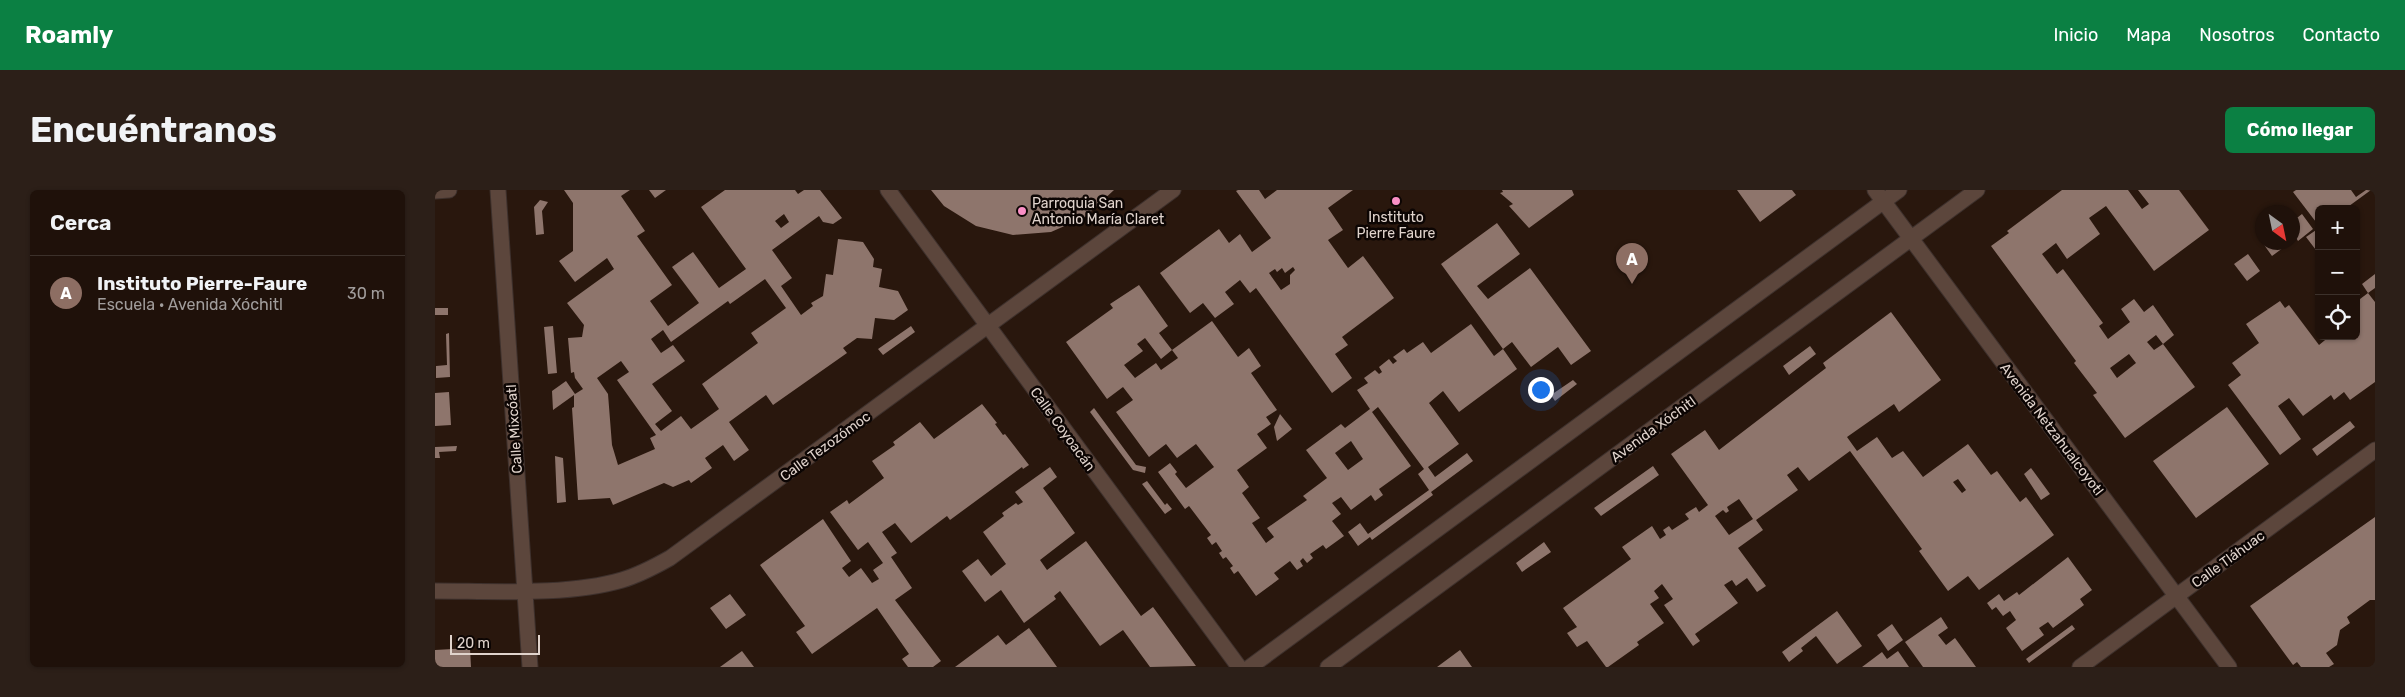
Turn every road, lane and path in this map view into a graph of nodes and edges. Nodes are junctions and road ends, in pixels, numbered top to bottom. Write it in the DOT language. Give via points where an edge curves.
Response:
graph roads {
  1 [pos="449,190"];
  2 [pos="498,190"];
  3 [pos="887,190"];
  4 [pos="1173,190"];
  5 [pos="1899,190"];
  6 [pos="1977,190"];
  7 [pos="435,191"];
  8 [pos="1879,196"];
  9 [pos="1912,240"];
  10 [pos="988,326"];
  11 [pos="2375,450"];
  12 [pos="435,591"];
  13 [pos="524,591"];
  14 [pos="2177,596"];
  15 [pos="529,667"];
  16 [pos="1239,667"];
  17 [pos="1250,667"];
  18 [pos="1327,667"];
  19 [pos="2080,667"];
  20 [pos="2229,667"];
  1 -- 7 [label="street"];
  2 -- 13 [label="street, Calle Mixcóatl"];
  3 -- 10 [label="street, Calle Coyoacán"];
  4 -- 10 [label="street, Calle Tezozómoc"];
  5 -- 8 [label="street"];
  6 -- 9 [label="street, Avenida Xóchitl"];
  8 -- 9 [label="street, Avenida Netzahualcoyotl"];
  8 -- 17 [label="street"];
  9 -- 14 [label="street, Avenida Netzahualcoyotl"];
  9 -- 18 [label="street, Avenida Xóchitl"];
  10 -- 13 [label="street, Calle Tezozómoc" via="670,558 645,572 600,585"];
  10 -- 16 [label="street, Calle Coyoacán"];
  11 -- 14 [label="street, Calle Tláhuac"];
  12 -- 13 [label="street, Calle Tezozómoc"];
  13 -- 15 [label="street, Calle Mixcóatl"];
  14 -- 19 [label="street, Calle Tláhuac"];
  14 -- 20 [label="street, Avenida Netzahualcoyotl"];
}
